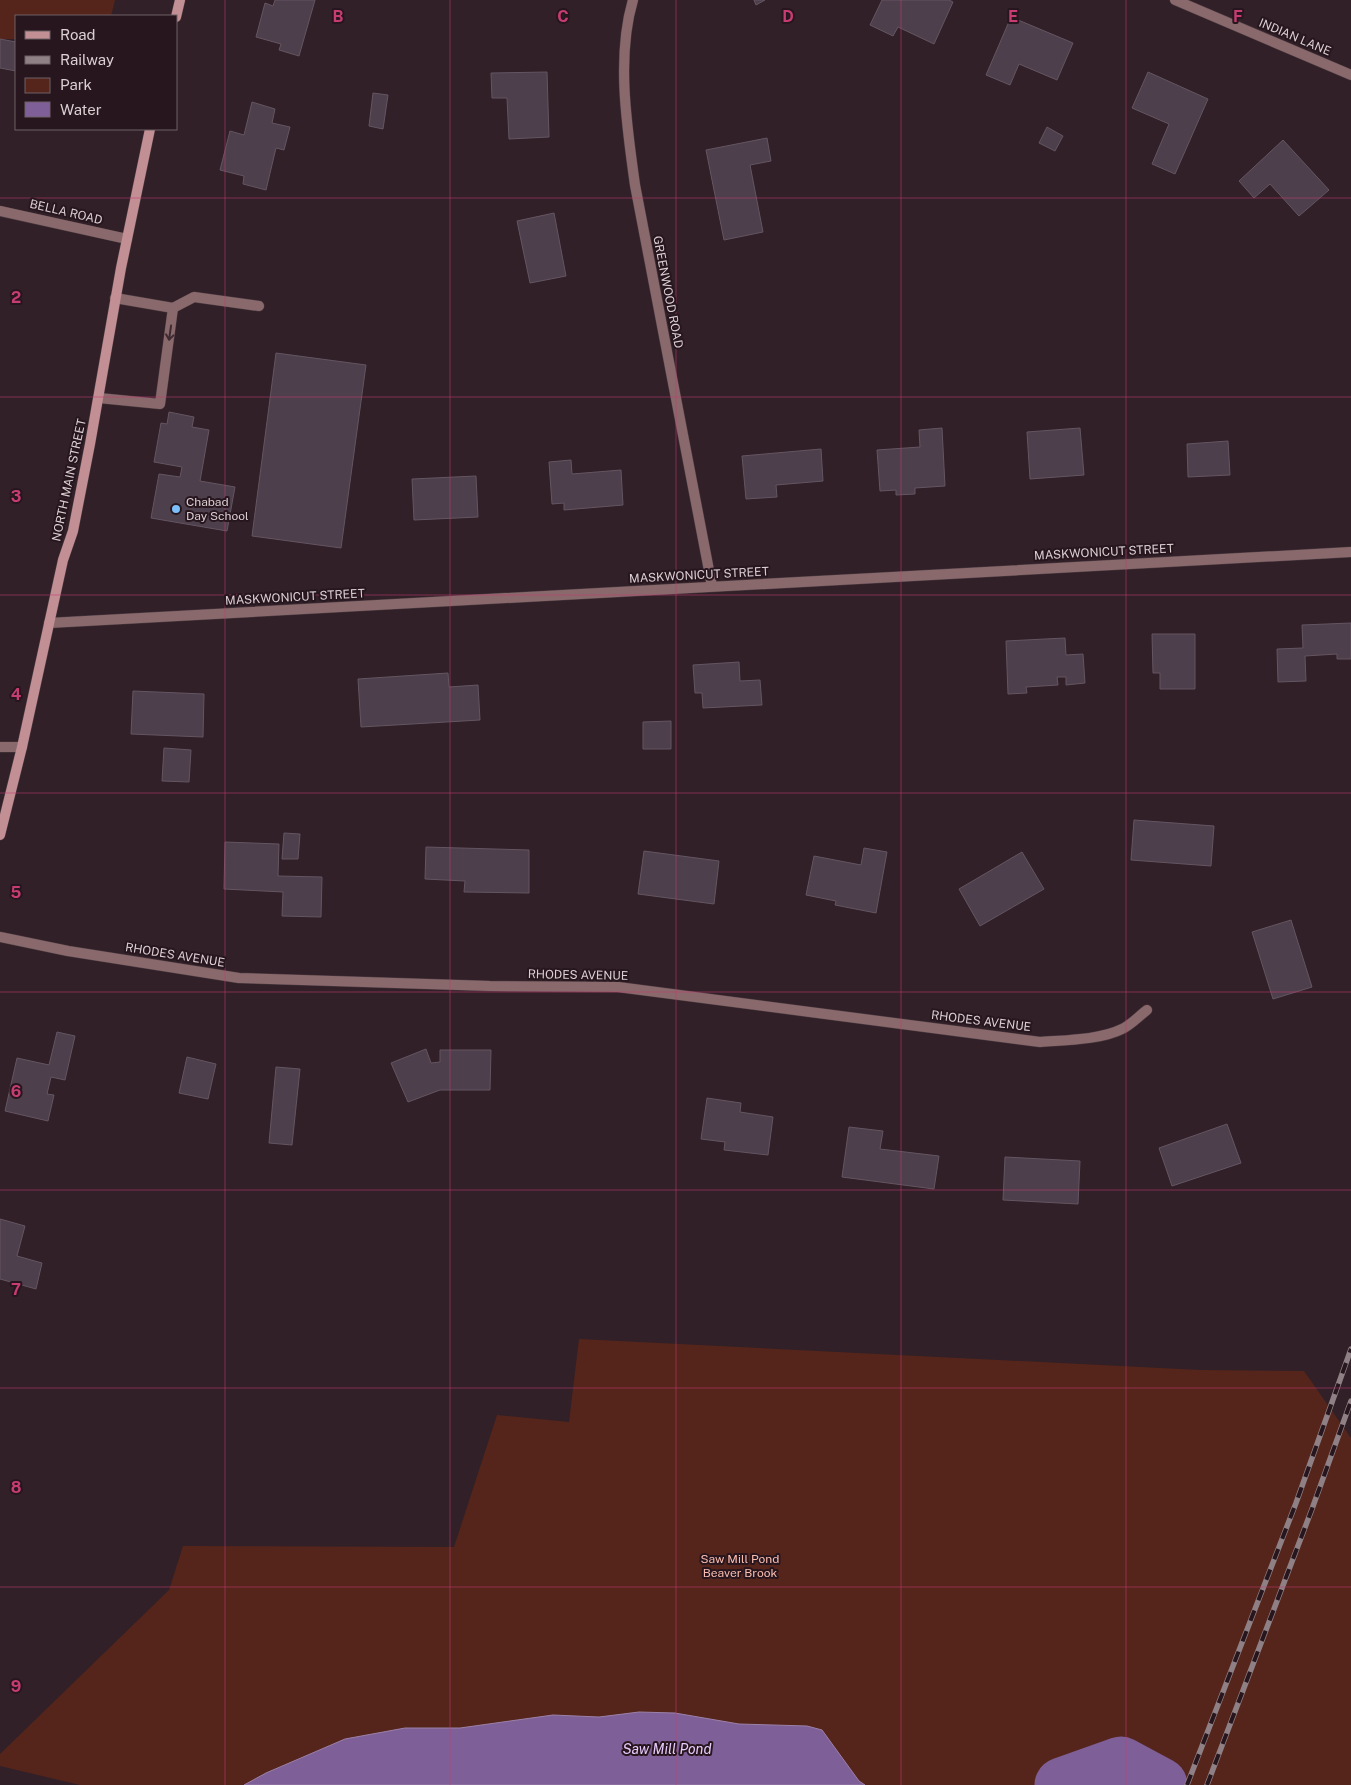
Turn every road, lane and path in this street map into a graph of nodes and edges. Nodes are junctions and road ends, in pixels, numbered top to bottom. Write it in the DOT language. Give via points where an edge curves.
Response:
graph roads {
  1 [pos="180,0"];
  2 [pos="633,0"];
  3 [pos="1175,0"];
  4 [pos="176,15"];
  5 [pos="1351,74"];
  6 [pos="150,130"];
  7 [pos="0,210"];
  8 [pos="127,239"];
  9 [pos="115,298"];
  10 [pos="259,306"];
  11 [pos="173,308"];
  12 [pos="99,398"];
  13 [pos="1351,552"];
  14 [pos="712,586"];
  15 [pos="49,623"];
  16 [pos="0,747"];
  17 [pos="22,747"];
  18 [pos="0,835"];
  19 [pos="0,936"];
  20 [pos="1147,1010"];
  1 -- 4 [label="main road"];
  2 -- 14 [label="street, GREENWOOD ROAD" via="624,59 626,120 635,186"];
  3 -- 5 [label="street, INDIAN LANE"];
  6 -- 8 [label="main road, NORTH MAIN STREET"];
  7 -- 8 [label="street, BELLA ROAD"];
  8 -- 9 [label="main road, NORTH MAIN STREET"];
  9 -- 11 [label="street"];
  9 -- 12 [label="main road, NORTH MAIN STREET"];
  10 -- 11 [label="street" via="194,298"];
  11 -- 12 [label="street, one-way" via="160,404"];
  12 -- 15 [label="main road, NORTH MAIN STREET" via="73,531"];
  13 -- 14 [label="street, MASKWONICUT STREET"];
  14 -- 15 [label="street, MASKWONICUT STREET"];
  15 -- 17 [label="main road, NORTH MAIN STREET"];
  16 -- 17 [label="street"];
  17 -- 18 [label="main road, NORTH MAIN STREET"];
  19 -- 20 [label="street, RHODES AVENUE" via="68,951 239,978 618,987 1040,1042 1105,1035 1123,1029"];
}
